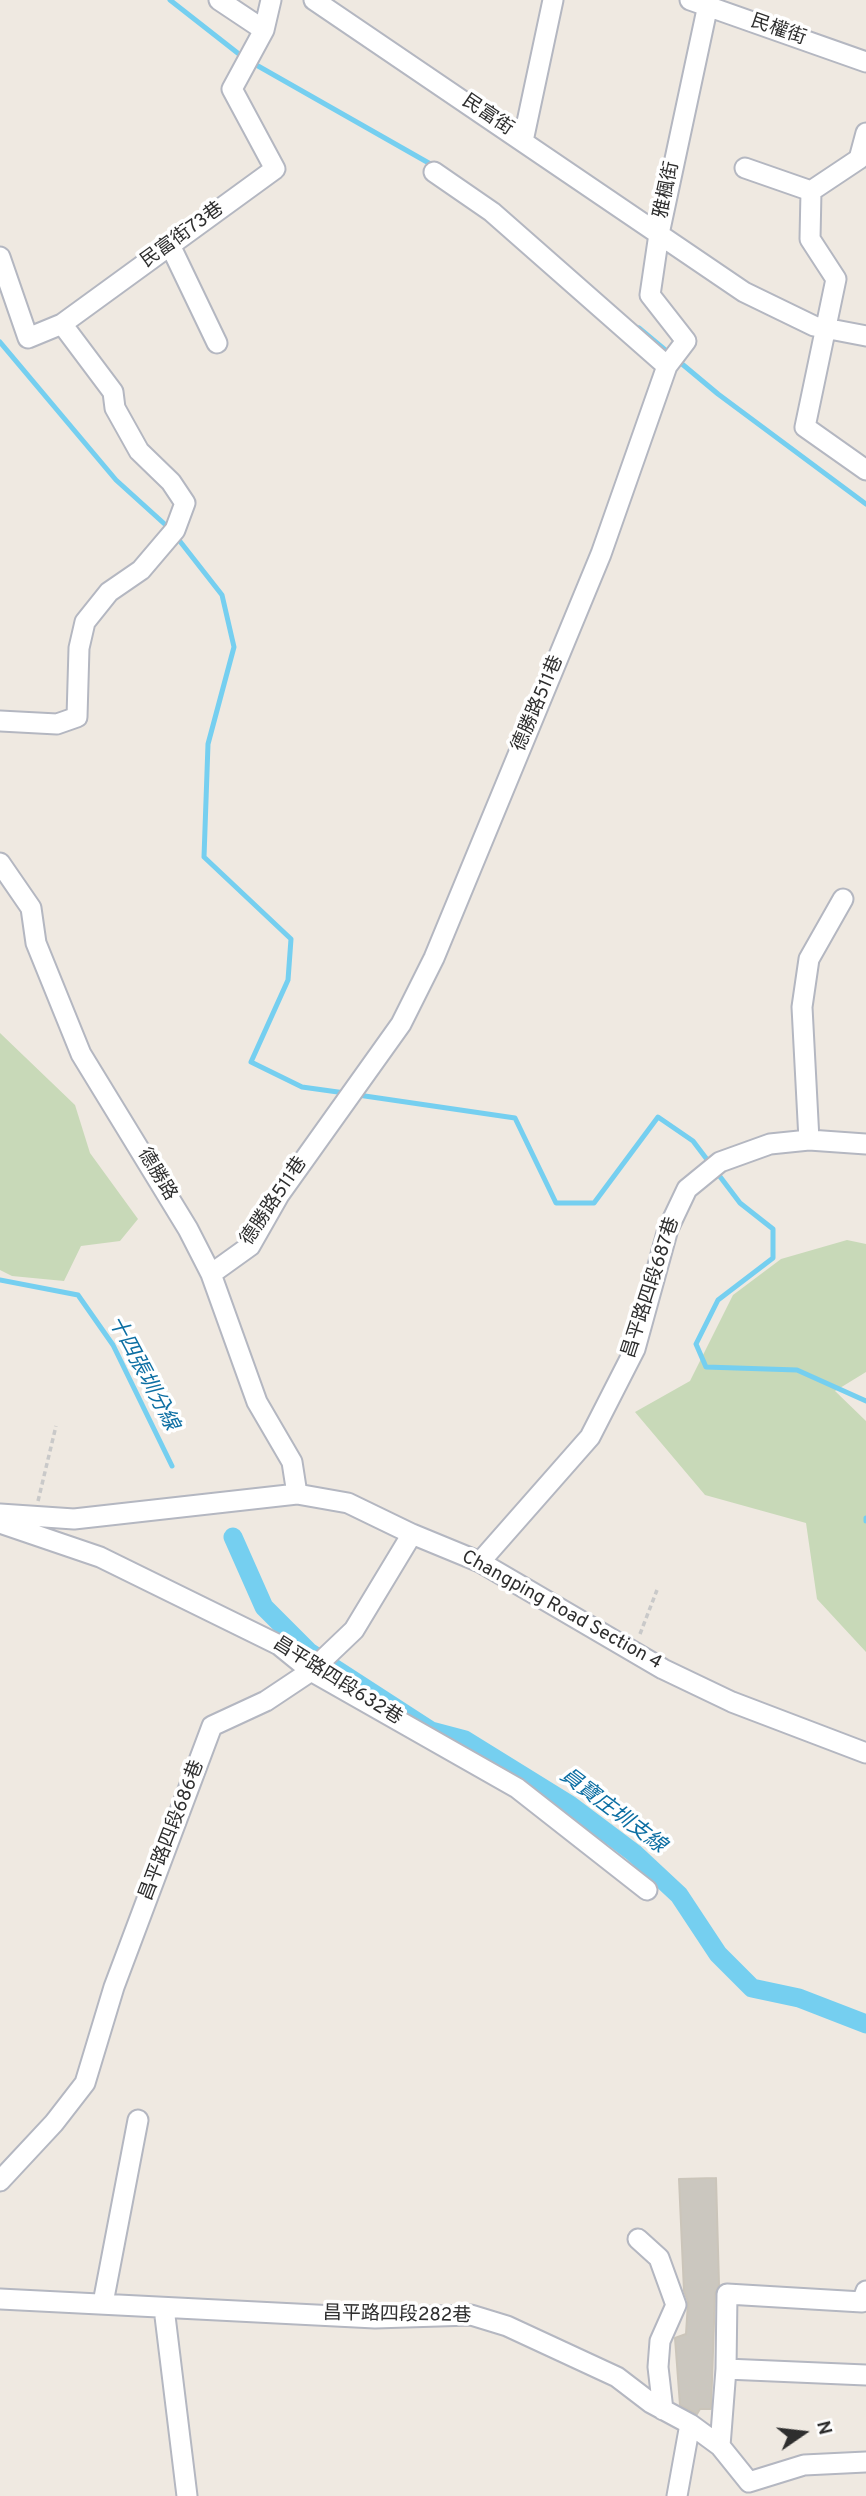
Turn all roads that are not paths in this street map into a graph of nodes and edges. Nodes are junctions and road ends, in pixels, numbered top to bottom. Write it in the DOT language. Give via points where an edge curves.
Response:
graph roads {
  1 [pos="219,0"];
  2 [pos="271,0"];
  3 [pos="314,0"];
  4 [pos="553,0"];
  5 [pos="702,2"];
  6 [pos="264,30"];
  7 [pos="866,62"];
  8 [pos="866,133"];
  9 [pos="523,141"];
  10 [pos="862,164"];
  11 [pos="745,168"];
  12 [pos="434,172"];
  13 [pos="811,191"];
  14 [pos="659,234"];
  15 [pos="170,245"];
  16 [pos="0,257"];
  17 [pos="62,324"];
  18 [pos="824,328"];
  19 [pos="866,336"];
  20 [pos="217,343"];
  21 [pos="667,366"];
  22 [pos="866,470"];
  23 [pos="0,722"];
  24 [pos="0,863"];
  25 [pos="843,899"];
  26 [pos="809,1140"];
  27 [pos="866,1144"];
  28 [pos="211,1274"];
  29 [pos="297,1494"];
  30 [pos="0,1514"];
  31 [pos="0,1522"];
  32 [pos="412,1534"];
  33 [pos="480,1562"];
  34 [pos="311,1671"];
  35 [pos="866,1753"];
  36 [pos="647,1890"];
  37 [pos="138,2120"];
  38 [pos="0,2181"];
  39 [pos="638,2239"];
  40 [pos="866,2291"];
  41 [pos="0,2300"];
  42 [pos="103,2304"];
  43 [pos="164,2308"];
  44 [pos="726,2369"];
  45 [pos="866,2375"];
  46 [pos="663,2410"];
  47 [pos="690,2424"];
  48 [pos="720,2446"];
  49 [pos="866,2462"];
  50 [pos="751,2489"];
  51 [pos="187,2496"];
  52 [pos="677,2496"];
  1 -- 6 [label="street"];
  2 -- 6 [label="street"];
  3 -- 9 [label="street, 民富街"];
  4 -- 9 [label="street"];
  5 -- 7 [label="street, 民權街"];
  5 -- 14 [label="street, 雅楓街"];
  6 -- 15 [label="street, 民富街73巷" via="232,89 275,169"];
  8 -- 10 [label="street"];
  9 -- 14 [label="street, 民富街"];
  10 -- 13 [label="street"];
  11 -- 13 [label="street"];
  12 -- 21 [label="street" via="492,212"];
  13 -- 18 [label="street" via="810,239 836,278"];
  14 -- 18 [label="street, 雅楓街" via="744,292"];
  14 -- 21 [label="street, 德勝路511巷" via="650,295 686,341"];
  15 -- 17 [label="street, 民富街73巷"];
  15 -- 20 [label="street"];
  16 -- 17 [label="street, 民富街73巷" via="28,338"];
  17 -- 23 [label="street" via="113,392 115,408 138,451 172,482 185,503 171,535 141,570 109,592 85,622 79,648 77,718 57,724"];
  18 -- 19 [label="street, 雅楓街"];
  18 -- 22 [label="street" via="805,427"];
  21 -- 28 [label="street, 德勝路511巷" via="601,554 434,958 401,1024 279,1195 250,1246"];
  24 -- 28 [label="street, 德勝路" via="31,908 36,943 81,1054"];
  25 -- 26 [label="street" via="810,960 802,1007"];
  26 -- 27 [label="street"];
  26 -- 33 [label="street, 昌平路四段687巷" via="770,1144 720,1162 687,1189 668,1229 635,1349 590,1437"];
  28 -- 29 [label="street, 德勝路" via="257,1402 292,1462"];
  29 -- 30 [label="street, Changping Road Section 4" via="74,1519"];
  29 -- 32 [label="street, Changping Road Section 4" via="348,1503"];
  31 -- 34 [label="street, 昌平路四段632巷" via="100,1557 279,1645"];
  32 -- 33 [label="street, Changping Road Section 4"];
  32 -- 34 [label="street, 昌平路四段686巷" via="354,1630"];
  33 -- 35 [label="street, Changping Road Section 4" via="633,1653 732,1702"];
  34 -- 36 [label="street, 昌平路四段632巷" via="517,1788"];
  34 -- 38 [label="street, 昌平路四段686巷" via="265,1701 212,1726 114,1987 85,2083"];
  37 -- 42 [label="street"];
  39 -- 46 [label="street" via="659,2258 676,2305 660,2341"];
  40 -- 44 [label="street" via="862,2302 727,2294"];
  41 -- 42 [label="street, 昌平路四段282巷"];
  42 -- 43 [label="street, 昌平路四段282巷"];
  43 -- 46 [label="street, 昌平路四段282巷" via="375,2318 471,2315 507,2326 617,2377"];
  43 -- 51 [label="street"];
  44 -- 45 [label="street"];
  44 -- 48 [label="street"];
  46 -- 47 [label="street, 昌平路四段282巷"];
  47 -- 48 [label="street, 昌平路四段282巷"];
  47 -- 52 [label="street"];
  48 -- 50 [label="street, 昌平路四段282巷"];
  49 -- 50 [label="street, 昌平路四段282巷" via="804,2465"];
}
